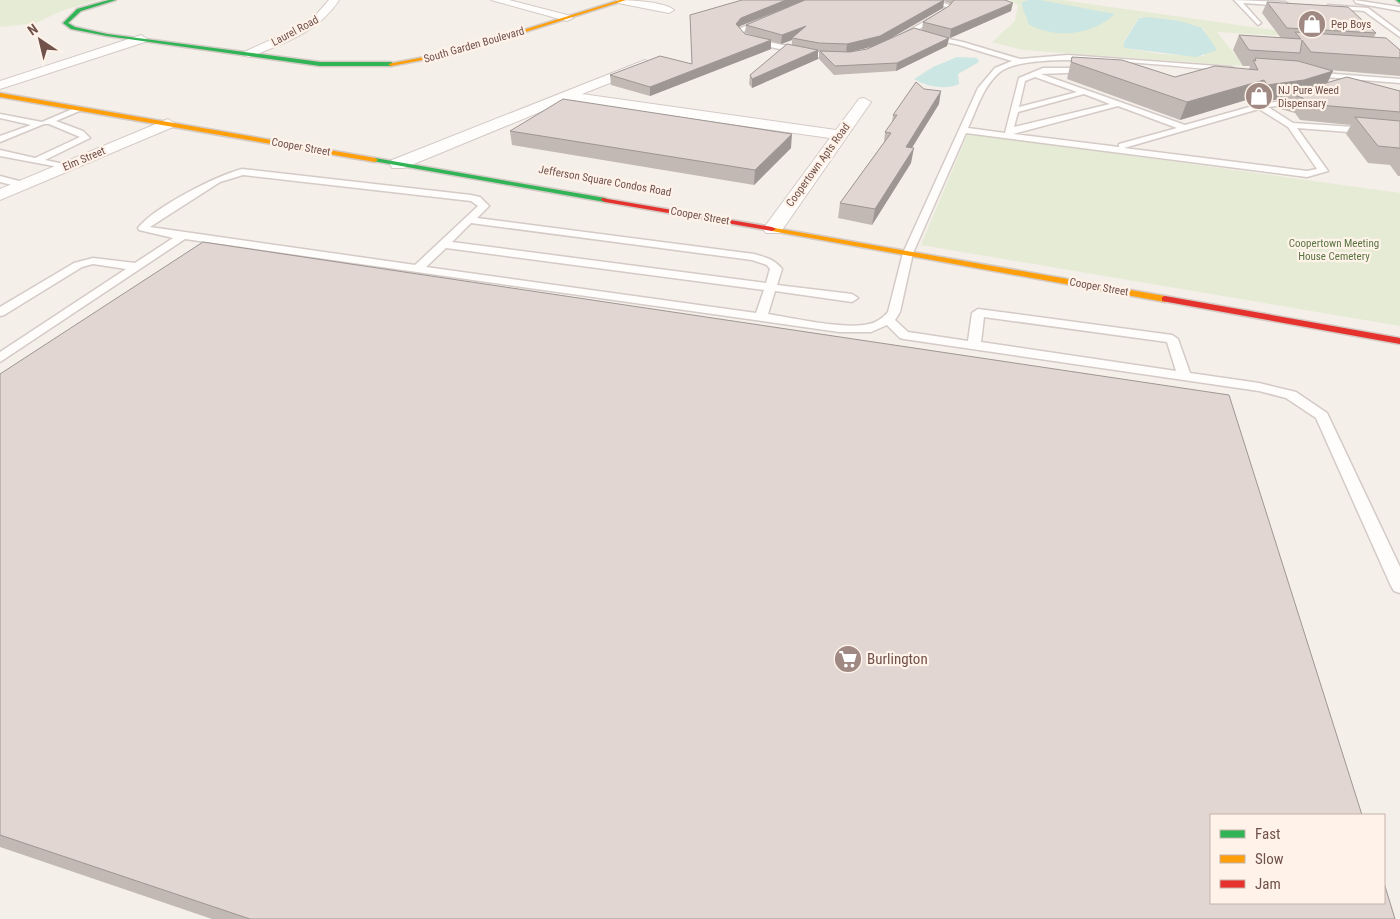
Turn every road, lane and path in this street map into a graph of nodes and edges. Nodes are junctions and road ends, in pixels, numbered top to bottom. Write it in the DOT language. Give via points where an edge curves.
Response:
graph roads {
  1 [pos="114,0"];
  2 [pos="334,0"];
  3 [pos="496,0"];
  4 [pos="623,0"];
  5 [pos="930,0"];
  6 [pos="1332,0"];
  7 [pos="1348,0"];
  8 [pos="1237,1"];
  9 [pos="1294,5"];
  10 [pos="1341,8"];
  11 [pos="1245,9"];
  12 [pos="1400,9"];
  13 [pos="669,10"];
  14 [pos="1284,11"];
  15 [pos="567,18"];
  16 [pos="771,18"];
  17 [pos="1258,23"];
  18 [pos="915,33"];
  19 [pos="1400,35"];
  20 [pos="142,39"];
  21 [pos="896,40"];
  22 [pos="248,53"];
  23 [pos="849,57"];
  24 [pos="654,61"];
  25 [pos="1021,61"];
  26 [pos="1236,69"];
  27 [pos="1093,70"];
  28 [pos="1034,74"];
  29 [pos="1302,74"];
  30 [pos="1356,78"];
  31 [pos="1400,81"];
  32 [pos="0,85"];
  33 [pos="1343,87"];
  34 [pos="1085,92"];
  35 [pos="0,95"];
  36 [pos="568,95"];
  37 [pos="1307,97"];
  38 [pos="864,102"];
  39 [pos="1118,104"];
  40 [pos="1260,106"];
  41 [pos="80,109"];
  42 [pos="1014,111"];
  43 [pos="0,116"];
  44 [pos="49,121"];
  45 [pos="40,124"];
  46 [pos="166,124"];
  47 [pos="1291,124"];
  48 [pos="1186,128"];
  49 [pos="963,130"];
  50 [pos="1008,133"];
  51 [pos="1400,133"];
  52 [pos="840,135"];
  53 [pos="0,139"];
  54 [pos="1116,148"];
  55 [pos="425,151"];
  56 [pos="2,154"];
  57 [pos="450,155"];
  58 [pos="36,161"];
  59 [pos="398,164"];
  60 [pos="61,166"];
  61 [pos="0,179"];
  62 [pos="22,184"];
  63 [pos="0,193"];
  64 [pos="468,220"];
  65 [pos="773,229"];
  66 [pos="183,236"];
  67 [pos="443,244"];
  68 [pos="908,253"];
  69 [pos="137,267"];
  70 [pos="417,269"];
  71 [pos="770,288"];
  72 [pos="852,298"];
  73 [pos="0,312"];
  74 [pos="761,317"];
  75 [pos="888,320"];
  76 [pos="1400,341"];
  77 [pos="974,345"];
  78 [pos="0,358"];
  79 [pos="1184,376"];
  80 [pos="1400,586"];
  1 -- 20 [label="street, South Garden Boulevard" via="77,12 65,23 80,30"];
  2 -- 22 [label="street, Laurel Road" via="327,12 313,24"];
  3 -- 15 [label="street"];
  4 -- 13 [label="street"];
  4 -- 15 [label="street, South Garden Boulevard"];
  5 -- 18 [label="lane" via="949,6"];
  6 -- 10 [label="lane"];
  7 -- 12 [label="lane"];
  8 -- 9 [label="lane"];
  8 -- 11 [label="lane"];
  10 -- 10 [label="lane" via="1352,16 1323,10"];
  10 -- 19 [label="lane" via="1366,9"];
  11 -- 14 [label="lane"];
  11 -- 17 [label="lane"];
  15 -- 22 [label="street, South Garden Boulevard" via="457,52 395,64 320,64"];
  16 -- 23 [label="lane" via="743,29 740,34 747,40 827,57"];
  18 -- 21 [label="lane"];
  18 -- 25 [label="lane"];
  20 -- 22 [label="street, South Garden Boulevard"];
  20 -- 32 [label="street"];
  24 -- 36 [label="street"];
  25 -- 26 [label="lane" via="1068,57 1182,68"];
  25 -- 49 [label="lane" via="998,70 982,88"];
  27 -- 28 [label="lane" via="1043,70"];
  28 -- 34 [label="lane"];
  28 -- 42 [label="lane" via="1022,80"];
  29 -- 30 [label="lane"];
  30 -- 31 [label="lane"];
  30 -- 33 [label="lane"];
  34 -- 39 [label="lane"];
  34 -- 42 [label="lane"];
  35 -- 41 [label="street, Cooper Street"];
  36 -- 52 [label="street"];
  36 -- 55 [label="street"];
  37 -- 40 [label="lane" via="1282,105"];
  38 -- 52 [label="street, Coopertown Apts Road"];
  39 -- 48 [label="lane"];
  39 -- 50 [label="lane"];
  40 -- 47 [label="lane"];
  40 -- 48 [label="lane"];
  41 -- 44 [label="lane"];
  41 -- 46 [label="street, Cooper Street"];
  42 -- 50 [label="lane"];
  43 -- 45 [label="lane"];
  44 -- 45 [label="lane"];
  44 -- 58 [label="lane" via="86,138"];
  45 -- 53 [label="lane"];
  46 -- 59 [label="street, Cooper Street"];
  46 -- 60 [label="street, Elm Street"];
  46 -- 62 [label="street, Elm Street"];
  47 -- 51 [label="lane"];
  47 -- 54 [label="lane" via="1323,171 1308,174"];
  48 -- 54 [label="lane"];
  49 -- 50 [label="lane"];
  49 -- 68 [label="lane"];
  50 -- 54 [label="lane"];
  52 -- 65 [label="street, Coopertown Apts Road" via="780,211"];
  55 -- 57 [label="street"];
  55 -- 59 [label="street"];
  56 -- 58 [label="lane"];
  58 -- 60 [label="lane"];
  59 -- 65 [label="street, Cooper Street"];
  60 -- 62 [label="street, Elm Street"];
  61 -- 62 [label="lane"];
  62 -- 63 [label="street, Elm Street"];
  64 -- 66 [label="lane" via="484,206 477,199 242,172 217,180 143,228"];
  64 -- 67 [label="lane"];
  64 -- 71 [label="lane" via="754,257 771,263 776,269"];
  65 -- 68 [label="street, Cooper Street"];
  66 -- 69 [label="lane"];
  66 -- 70 [label="lane"];
  67 -- 70 [label="lane"];
  67 -- 71 [label="lane"];
  68 -- 75 [label="lane" via="894,312"];
  68 -- 76 [label="street, Cooper Street"];
  69 -- 73 [label="lane" via="93,261 78,265"];
  69 -- 78 [label="lane"];
  70 -- 74 [label="lane"];
  71 -- 72 [label="lane"];
  71 -- 74 [label="lane"];
  74 -- 75 [label="lane" via="839,328 871,328"];
  75 -- 77 [label="lane" via="904,335"];
  77 -- 79 [label="lane"];
  77 -- 79 [label="lane" via="978,313 1172,340"];
  79 -- 80 [label="lane" via="1291,395 1322,416"];
}
